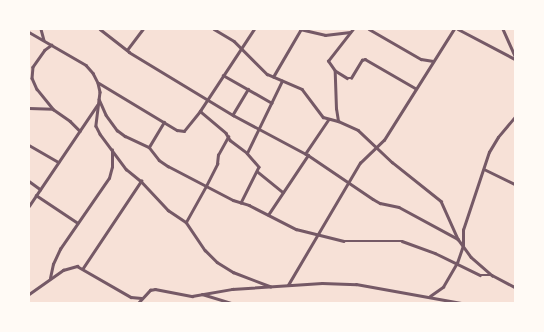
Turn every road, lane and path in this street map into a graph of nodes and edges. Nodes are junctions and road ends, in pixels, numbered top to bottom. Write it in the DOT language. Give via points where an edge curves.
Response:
graph roads {
  1 [pos="41,29"];
  2 [pos="100,29"];
  3 [pos="143,29"];
  4 [pos="214,29"];
  5 [pos="254,29"];
  6 [pos="301,29"];
  7 [pos="353,29"];
  8 [pos="369,29"];
  9 [pos="454,29"];
  10 [pos="458,29"];
  11 [pos="503,29"];
  12 [pos="29,32"];
  13 [pos="350,32"];
  14 [pos="44,41"];
  15 [pos="52,45"];
  16 [pos="241,48"];
  17 [pos="127,50"];
  18 [pos="515,56"];
  19 [pos="515,59"];
  20 [pos="434,61"];
  21 [pos="29,65"];
  22 [pos="33,67"];
  23 [pos="335,71"];
  24 [pos="224,75"];
  25 [pos="273,77"];
  26 [pos="282,81"];
  27 [pos="98,82"];
  28 [pos="415,88"];
  29 [pos="248,89"];
  30 [pos="99,99"];
  31 [pos="207,99"];
  32 [pos="272,103"];
  33 [pos="98,104"];
  34 [pos="29,108"];
  35 [pos="53,109"];
  36 [pos="200,111"];
  37 [pos="233,114"];
  38 [pos="515,117"];
  39 [pos="328,120"];
  40 [pos="338,121"];
  41 [pos="164,122"];
  42 [pos="259,129"];
  43 [pos="80,131"];
  44 [pos="228,137"];
  45 [pos="29,145"];
  46 [pos="149,147"];
  47 [pos="377,148"];
  48 [pos="112,150"];
  49 [pos="247,153"];
  50 [pos="307,155"];
  51 [pos="58,162"];
  52 [pos="484,169"];
  53 [pos="258,172"];
  54 [pos="29,181"];
  55 [pos="141,181"];
  56 [pos="349,183"];
  57 [pos="515,184"];
  58 [pos="206,186"];
  59 [pos="40,189"];
  60 [pos="283,192"];
  61 [pos="36,195"];
  62 [pos="242,203"];
  63 [pos="29,206"];
  64 [pos="268,215"];
  65 [pos="186,222"];
  66 [pos="78,223"];
  67 [pos="318,235"];
  68 [pos="458,239"];
  69 [pos="462,246"];
  70 [pos="457,263"];
  71 [pos="83,268"];
  72 [pos="492,275"];
  73 [pos="50,278"];
  74 [pos="288,285"];
  75 [pos="270,286"];
  76 [pos="515,288"];
  77 [pos="29,294"];
  78 [pos="201,294"];
  79 [pos="430,296"];
  80 [pos="141,298"];
  81 [pos="138,303"];
  82 [pos="231,303"];
  83 [pos="462,303"];
  1 -- 14 [label="street"];
  2 -- 17 [label="street"];
  3 -- 17 [label="street"];
  4 -- 16 [label="street"];
  5 -- 16 [label="street"];
  6 -- 13 [label="street" via="325,35"];
  6 -- 25 [label="street"];
  7 -- 13 [label="street"];
  8 -- 20 [label="street" via="421,59"];
  9 -- 20 [label="street"];
  10 -- 19 [label="street"];
  11 -- 18 [label="street"];
  12 -- 14 [label="street"];
  13 -- 23 [label="street" via="328,59"];
  14 -- 15 [label="street"];
  15 -- 22 [label="street" via="45,50"];
  15 -- 27 [label="street" via="86,65"];
  16 -- 24 [label="street"];
  16 -- 25 [label="street" via="262,71"];
  17 -- 31 [label="street"];
  20 -- 28 [label="street"];
  21 -- 22 [label="street"];
  22 -- 35 [label="street" via="32,78 37,89"];
  23 -- 28 [label="street" via="351,78 362,60 366,59"];
  23 -- 40 [label="street"];
  24 -- 29 [label="street"];
  24 -- 31 [label="street"];
  25 -- 26 [label="street"];
  26 -- 32 [label="street"];
  26 -- 39 [label="street" via="302,90 319,114"];
  27 -- 30 [label="street"];
  27 -- 41 [label="street"];
  28 -- 47 [label="street"];
  29 -- 32 [label="street"];
  29 -- 37 [label="street"];
  30 -- 33 [label="street"];
  30 -- 46 [label="street" via="117,130"];
  31 -- 36 [label="street"];
  31 -- 37 [label="street"];
  32 -- 42 [label="street"];
  33 -- 43 [label="street"];
  33 -- 48 [label="street" via="96,126"];
  34 -- 35 [label="street"];
  35 -- 43 [label="street"];
  36 -- 41 [label="street" via="184,131"];
  36 -- 44 [label="street"];
  37 -- 42 [label="street"];
  38 -- 52 [label="street" via="489,152"];
  39 -- 40 [label="street"];
  39 -- 50 [label="street"];
  40 -- 47 [label="street" via="358,130"];
  41 -- 46 [label="street"];
  42 -- 49 [label="street"];
  42 -- 50 [label="street"];
  43 -- 51 [label="street"];
  44 -- 49 [label="street"];
  44 -- 58 [label="street"];
  45 -- 51 [label="street"];
  46 -- 58 [label="street" via="159,160"];
  47 -- 56 [label="street" via="360,163"];
  47 -- 68 [label="street" via="441,201"];
  48 -- 55 [label="street" via="126,169"];
  48 -- 66 [label="street" via="110,178"];
  49 -- 53 [label="street" via="259,167"];
  50 -- 56 [label="street"];
  50 -- 60 [label="street"];
  51 -- 59 [label="street"];
  52 -- 57 [label="street"];
  52 -- 69 [label="street" via="463,230"];
  53 -- 60 [label="street"];
  53 -- 62 [label="street"];
  54 -- 59 [label="street"];
  55 -- 65 [label="street" via="168,210"];
  55 -- 71 [label="street"];
  56 -- 67 [label="street"];
  56 -- 68 [label="street" via="380,203 399,207"];
  58 -- 62 [label="street"];
  58 -- 65 [label="street"];
  59 -- 61 [label="street"];
  60 -- 64 [label="street"];
  61 -- 63 [label="street"];
  61 -- 66 [label="street"];
  62 -- 64 [label="street"];
  64 -- 67 [label="street" via="296,229"];
  65 -- 75 [label="street" via="205,250 218,262 233,272"];
  66 -- 73 [label="street" via="56,257"];
  67 -- 70 [label="street" via="344,241 402,241 415,244"];
  67 -- 74 [label="street"];
  68 -- 69 [label="street"];
  69 -- 70 [label="street"];
  69 -- 72 [label="street"];
  70 -- 72 [label="street" via="480,275"];
  70 -- 79 [label="street" via="443,287"];
  71 -- 73 [label="street" via="69,267"];
  71 -- 80 [label="street" via="131,298"];
  72 -- 76 [label="street"];
  73 -- 77 [label="street"];
  74 -- 75 [label="street"];
  74 -- 79 [label="street" via="356,284"];
  75 -- 78 [label="street"];
  78 -- 80 [label="street" via="192,296 155,288"];
  78 -- 82 [label="street"];
  79 -- 83 [label="street"];
  80 -- 81 [label="street"];
}
